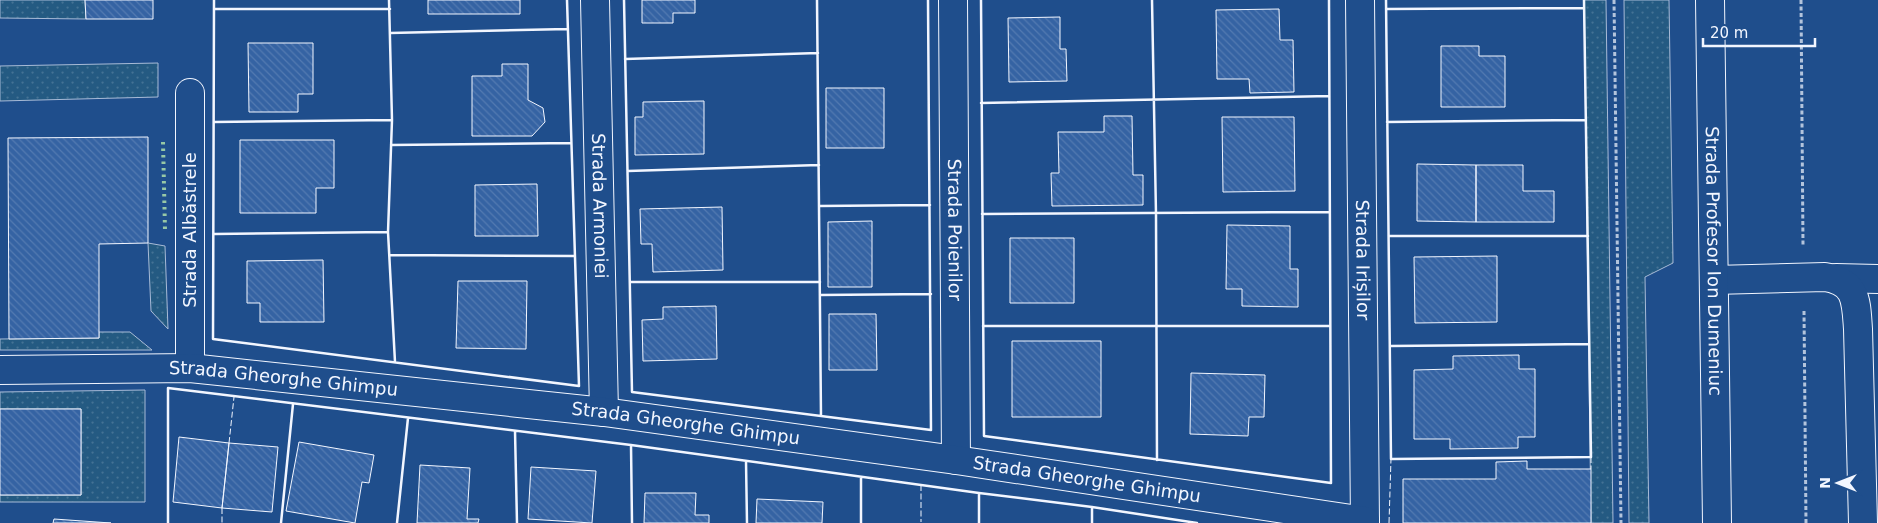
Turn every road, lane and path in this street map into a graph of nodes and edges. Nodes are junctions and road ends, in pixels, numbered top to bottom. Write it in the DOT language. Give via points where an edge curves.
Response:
graph roads {
  1 [pos="595,0"];
  2 [pos="952,0"];
  3 [pos="1360,0"];
  4 [pos="1614,0"];
  5 [pos="1710,0"];
  6 [pos="190,93"];
  7 [pos="1836,278"];
  8 [pos="1878,279"];
  9 [pos="1714,280"];
  10 [pos="190,368"];
  11 [pos="0,370"];
  12 [pos="604,412"];
  13 [pos="956,460"];
  14 [pos="1365,522"];
  15 [pos="1621,523"];
  16 [pos="1717,523"];
  17 [pos="1863,523"];
  1 -- 12 [label="street, Strada Armoniei"];
  2 -- 13 [label="street, Strada Poienilor"];
  3 -- 14 [label="street, Strada Irișilor"];
  4 -- 15 [label="path"];
  5 -- 9 [label="street, Strada Profesor Ion Dumeniuc"];
  6 -- 10 [label="street, Strada Albăstrele"];
  7 -- 8 [label="street"];
  7 -- 9 [label="street"];
  7 -- 17 [label="street" via="1852,290 1856,303"];
  9 -- 16 [label="street, Strada Profesor Ion Dumeniuc"];
  10 -- 11 [label="street, Strada Gheorghe Ghimpu"];
  10 -- 12 [label="street, Strada Gheorghe Ghimpu"];
  12 -- 13 [label="street, Strada Gheorghe Ghimpu"];
  13 -- 14 [label="street, Strada Gheorghe Ghimpu"];
}
